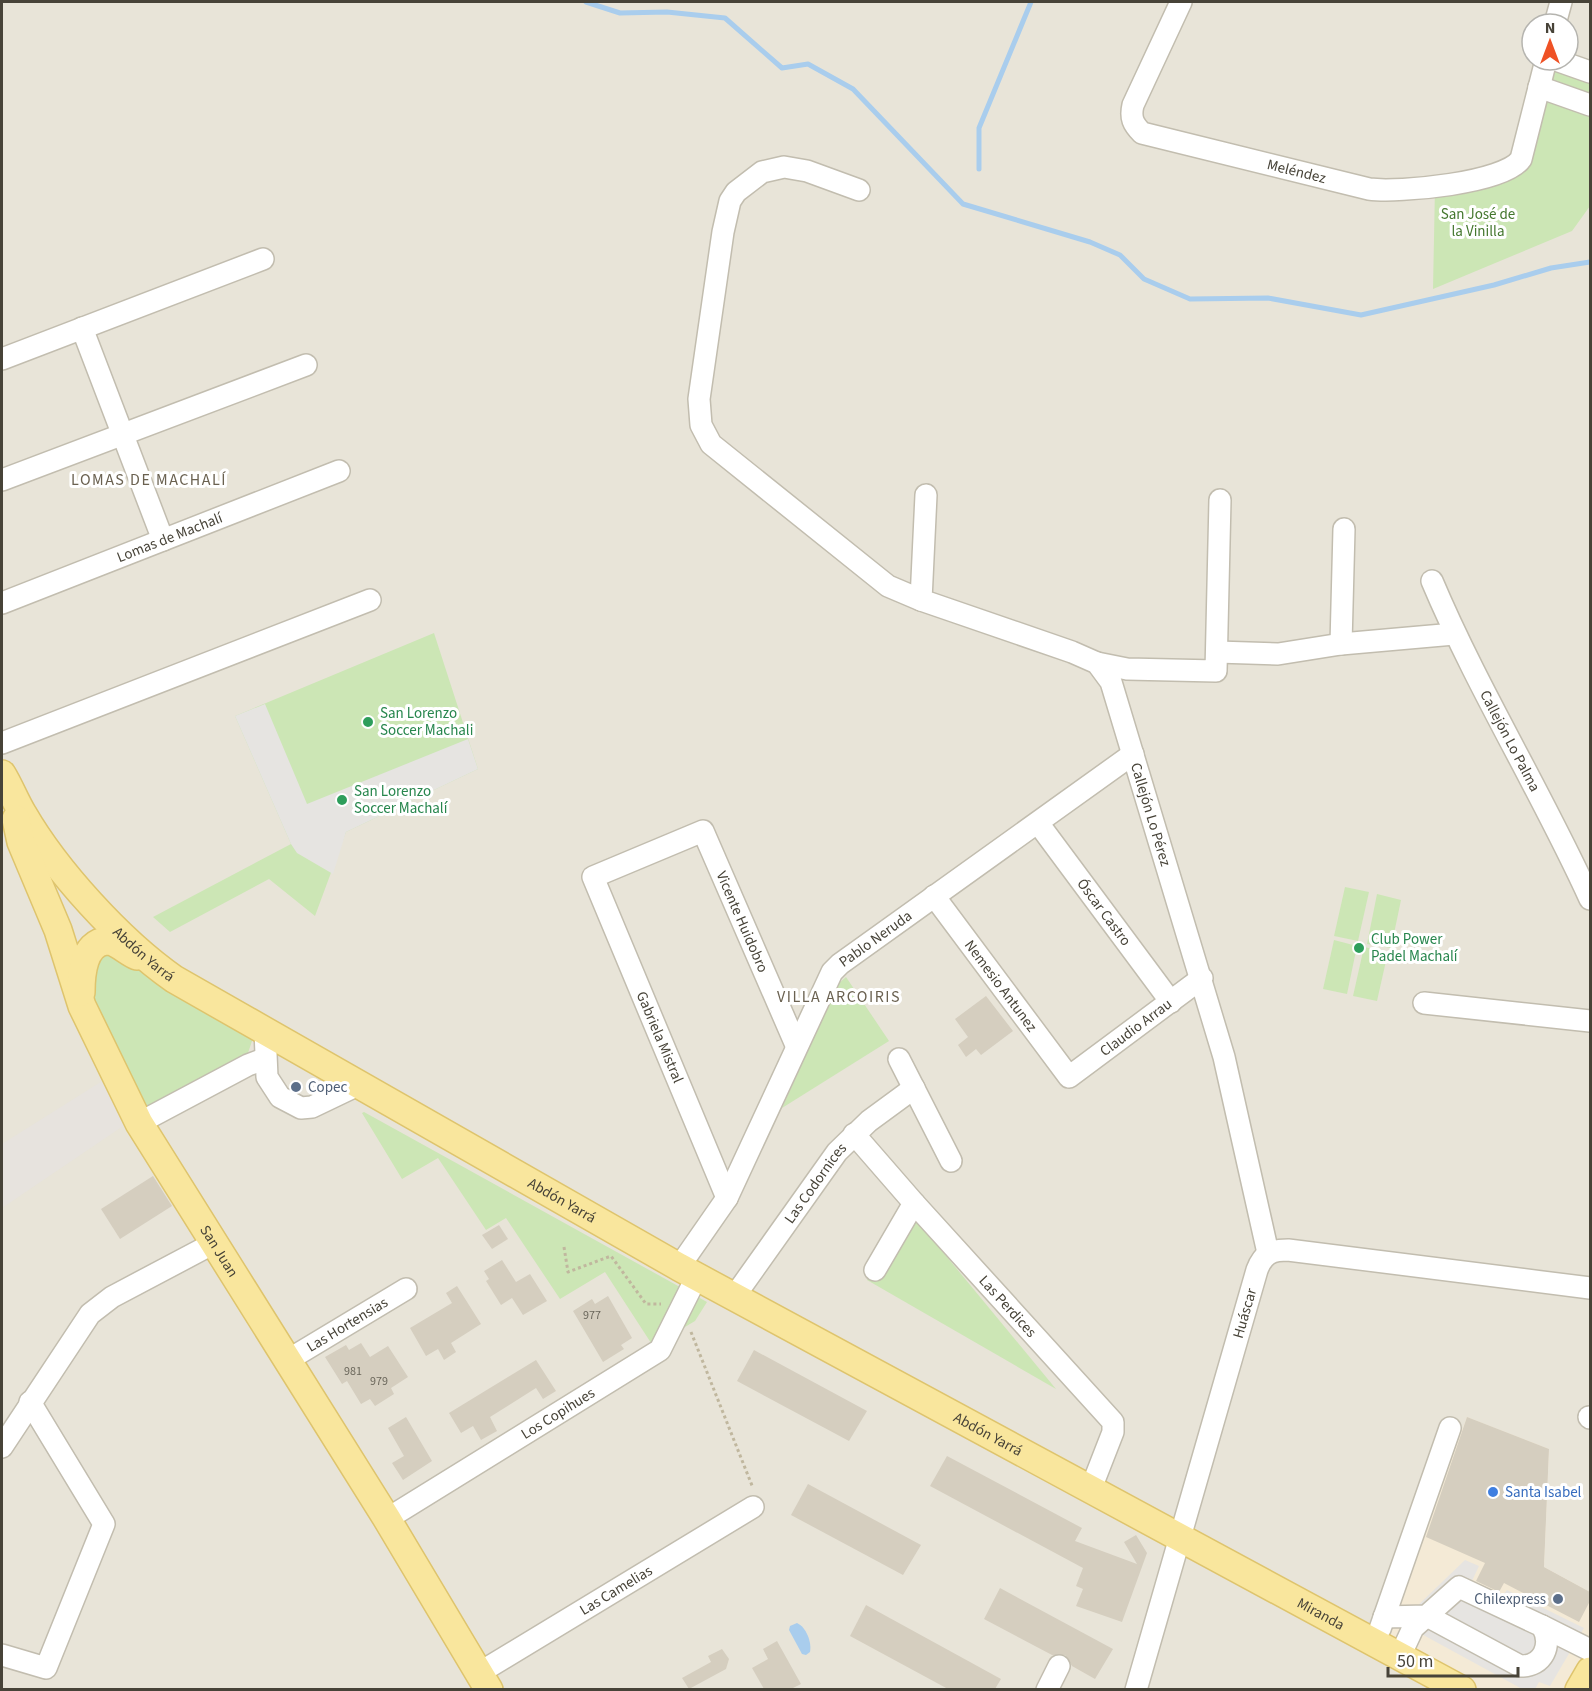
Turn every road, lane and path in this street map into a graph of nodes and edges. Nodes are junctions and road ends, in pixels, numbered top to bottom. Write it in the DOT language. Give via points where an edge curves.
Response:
graph roads {
  1 [pos="1181,2"];
  2 [pos="1543,72"];
  3 [pos="1539,87"];
  4 [pos="1590,105"];
  5 [pos="860,190"];
  6 [pos="263,259"];
  7 [pos="82,328"];
  8 [pos="2,359"];
  9 [pos="306,365"];
  10 [pos="123,434"];
  11 [pos="339,471"];
  12 [pos="2,480"];
  13 [pos="926,495"];
  14 [pos="1220,500"];
  15 [pos="1344,529"];
  16 [pos="164,540"];
  17 [pos="1432,581"];
  18 [pos="370,600"];
  19 [pos="921,600"];
  20 [pos="2,603"];
  21 [pos="1454,634"];
  22 [pos="1341,644"];
  23 [pos="1217,652"];
  24 [pos="1097,663"];
  25 [pos="2,743"];
  26 [pos="1133,754"];
  27 [pos="4,777"];
  28 [pos="1038,823"];
  29 [pos="593,877"];
  30 [pos="934,896"];
  31 [pos="1590,899"];
  32 [pos="146,959"];
  33 [pos="1202,978"];
  34 [pos="1171,1002"];
  35 [pos="1424,1003"];
  36 [pos="82,1006"];
  37 [pos="1590,1021"];
  38 [pos="265,1031"];
  39 [pos="796,1045"];
  40 [pos="264,1059"];
  41 [pos="899,1059"];
  42 [pos="1069,1077"];
  43 [pos="360,1084"];
  44 [pos="914,1088"];
  45 [pos="139,1123"];
  46 [pos="854,1134"];
  47 [pos="951,1161"];
  48 [pos="727,1198"];
  49 [pos="914,1203"];
  50 [pos="214,1243"];
  51 [pos="1268,1253"];
  52 [pos="875,1270"];
  53 [pos="688,1271"];
  54 [pos="1590,1288"];
  55 [pos="406,1289"];
  56 [pos="734,1297"];
  57 [pos="288,1360"];
  58 [pos="30,1402"];
  59 [pos="1450,1428"];
  60 [pos="2,1447"];
  61 [pos="1090,1491"];
  62 [pos="753,1507"];
  63 [pos="387,1519"];
  64 [pos="1179,1538"];
  65 [pos="1426,1616"];
  66 [pos="1384,1617"];
  67 [pos="1542,1626"];
  68 [pos="1375,1643"];
  69 [pos="1590,1650"];
  70 [pos="2,1655"];
  71 [pos="1400,1656"];
  72 [pos="1059,1666"];
  73 [pos="1590,1671"];
  74 [pos="484,1681"];
  75 [pos="1428,1682"];
  76 [pos="1047,1689"];
  77 [pos="1136,1689"];
  78 [pos="1462,1689"];
  79 [pos="1579,1689"];
  1 -- 3 [label="street, Meléndez" via="1133,105 1133,125 1142,133 1369,189 1435,187 1510,170 1521,159"];
  2 -- 3 [label="street, Meléndez"];
  3 -- 4 [label="street"];
  5 -- 19 [label="street" via="784,167 762,172 736,192 723,232 699,417 711,444 888,586"];
  6 -- 7 [label="street"];
  7 -- 8 [label="street"];
  7 -- 10 [label="street"];
  9 -- 10 [label="street"];
  10 -- 12 [label="street"];
  10 -- 16 [label="street"];
  11 -- 16 [label="street, Lomas de Machalí"];
  13 -- 19 [label="street"];
  14 -- 23 [label="street"];
  15 -- 22 [label="street"];
  16 -- 20 [label="street, Lomas de Machalí"];
  17 -- 21 [label="street, Callejón Lo Palma"];
  18 -- 25 [label="street"];
  19 -- 24 [label="street"];
  21 -- 22 [label="street"];
  21 -- 31 [label="street, Callejón Lo Palma"];
  22 -- 23 [label="street" via="1278,654"];
  23 -- 24 [label="street" via="1216,671 1127,669"];
  24 -- 26 [label="street, Callejón Lo Pérez" via="1111,682"];
  26 -- 28 [label="street, Pablo Neruda"];
  26 -- 33 [label="street, Callejón Lo Pérez"];
  27 -- 32 [label="main road, Abdón Yarrá" via="49,853"];
  27 -- 36 [label="main road, San Juan" via="21,842 58,930"];
  28 -- 30 [label="street, Pablo Neruda"];
  28 -- 34 [label="street, Óscar Castro"];
  29 -- 39 [label="street, Vicente Huidobro" via="703,831"];
  29 -- 48 [label="street, Gabriela Mistral"];
  30 -- 39 [label="street, Pablo Neruda" via="840,964 827,981"];
  30 -- 42 [label="street, Nemesio Antunez"];
  32 -- 36 [label="main road" via="115,943 97,945 84,963"];
  32 -- 38 [label="main road, Abdón Yarrá" via="207,1000"];
  33 -- 34 [label="street, Claudio Arrau"];
  33 -- 51 [label="street, Callejón Lo Pérez" via="1236,1105"];
  34 -- 42 [label="street, Claudio Arrau"];
  35 -- 37 [label="street"];
  36 -- 45 [label="main road, San Juan"];
  38 -- 40 [label="street"];
  38 -- 43 [label="main road, Abdón Yarrá"];
  39 -- 48 [label="street, Pablo Neruda"];
  40 -- 43 [label="street" via="267,1077 276,1093 301,1108 318,1105"];
  40 -- 45 [label="street"];
  41 -- 44 [label="street"];
  43 -- 53 [label="main road, Abdón Yarrá"];
  44 -- 46 [label="street, Las Codornices"];
  44 -- 47 [label="street"];
  45 -- 50 [label="main road, San Juan"];
  46 -- 49 [label="street, Las Perdices"];
  46 -- 56 [label="street, Las Codornices" via="832,1158"];
  48 -- 53 [label="street, Pablo Neruda"];
  49 -- 52 [label="street"];
  49 -- 61 [label="street, Las Perdices" via="1113,1422 1113,1432"];
  50 -- 57 [label="main road, San Juan"];
  50 -- 58 [label="street" via="112,1297 90,1314"];
  51 -- 54 [label="street" via="1288,1250"];
  51 -- 64 [label="street, Huáscar" via="1257,1270"];
  53 -- 56 [label="main road, Abdón Yarrá"];
  53 -- 63 [label="street, Los Copihues" via="660,1350"];
  55 -- 57 [label="street, Las Hortensias"];
  56 -- 61 [label="main road, Abdón Yarrá"];
  57 -- 63 [label="main road, San Juan"];
  58 -- 60 [label="street"];
  58 -- 70 [label="street" via="104,1524 46,1668"];
  59 -- 66 [label="street"];
  61 -- 64 [label="main road, Abdón Yarrá"];
  62 -- 74 [label="street, Las Camelias"];
  63 -- 74 [label="main road, San Juan"];
  64 -- 68 [label="main road, Miranda"];
  64 -- 77 [label="street, Huáscar"];
  65 -- 66 [label="street"];
  65 -- 67 [label="street" via="1459,1587"];
  65 -- 67 [label="street" via="1520,1666 1536,1662 1548,1646"];
  65 -- 71 [label="street" via="1413,1628"];
  66 -- 68 [label="street"];
  67 -- 69 [label="street"];
  68 -- 71 [label="main road, Miranda"];
  71 -- 75 [label="main road, Miranda"];
  72 -- 76 [label="street"];
  73 -- 79 [label="main road"];
  75 -- 78 [label="main road, Miranda"];
}
